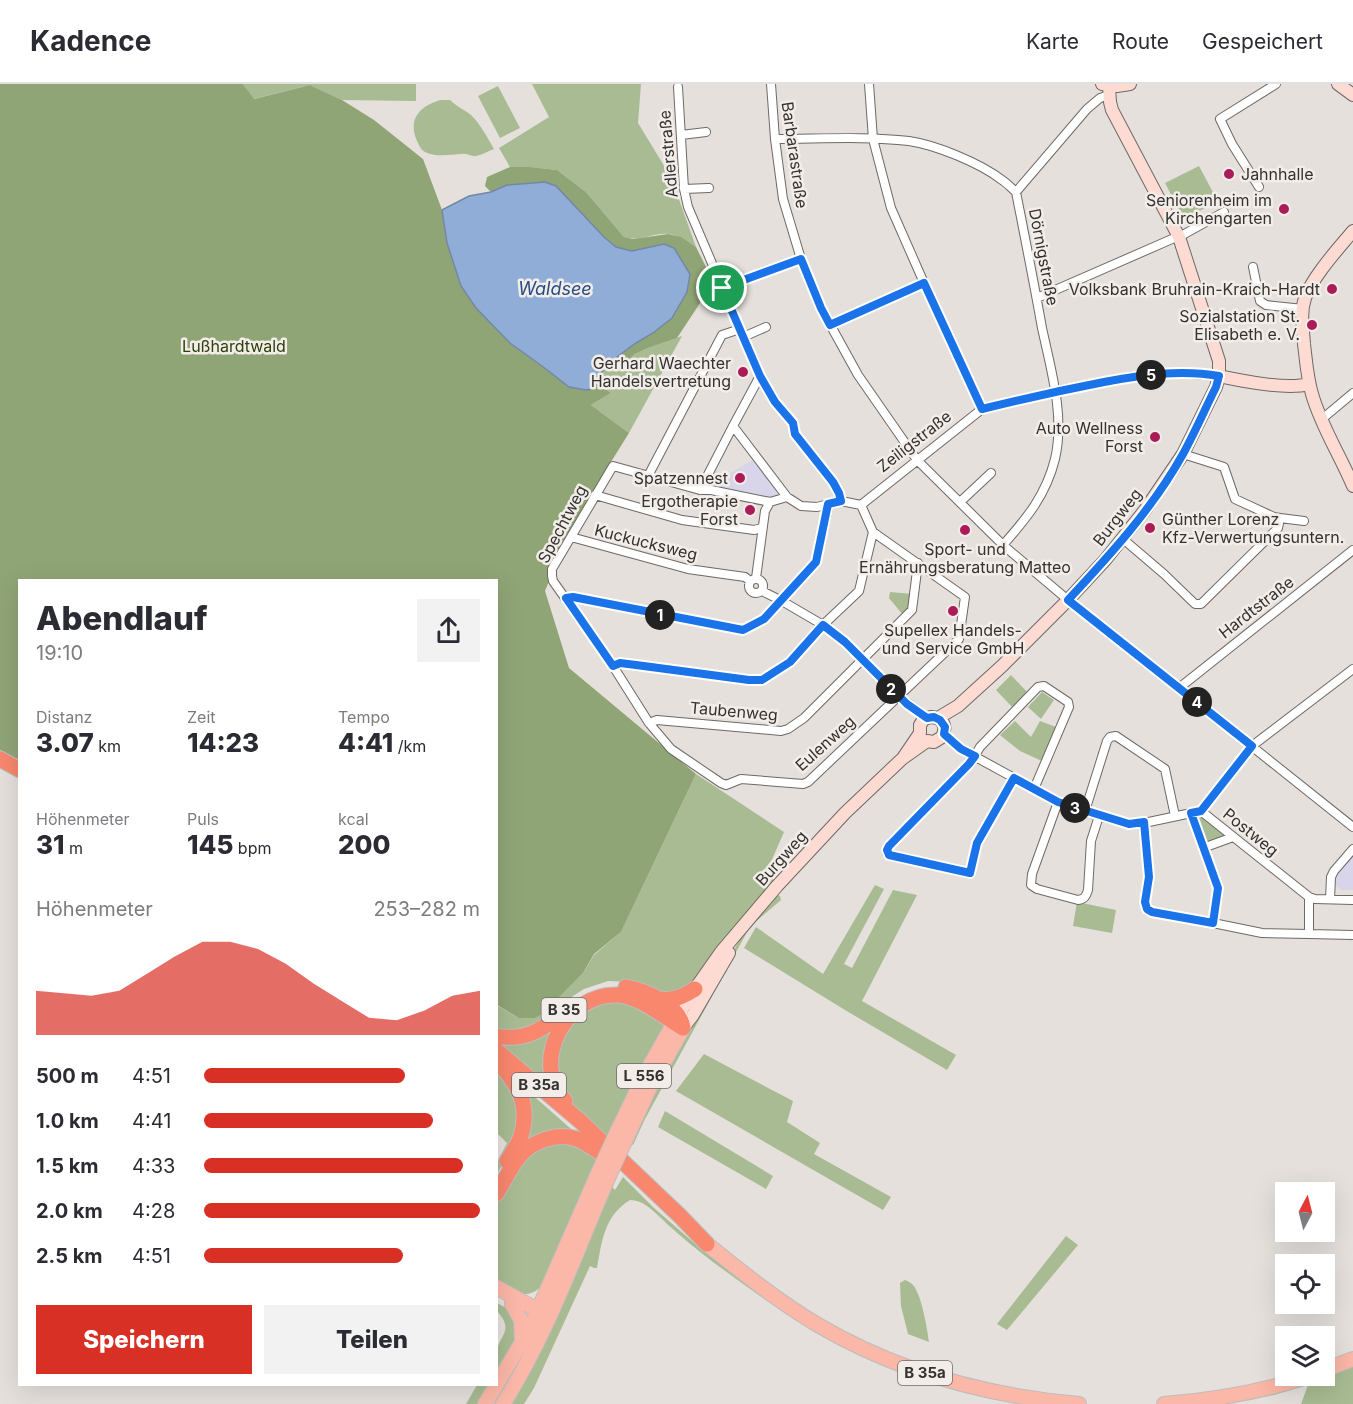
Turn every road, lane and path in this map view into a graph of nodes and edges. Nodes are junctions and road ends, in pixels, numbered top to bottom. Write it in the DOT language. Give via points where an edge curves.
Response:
graph roads {
  1 [pos="771,84"];
  2 [pos="869,84"];
  3 [pos="1130,84"];
  4 [pos="1276,84"];
  5 [pos="1338,84"];
  6 [pos="678,87"];
  7 [pos="1106,88"];
  8 [pos="1353,95"];
  9 [pos="706,132"];
  10 [pos="681,135"];
  11 [pos="775,139"];
  12 [pos="873,139"];
  13 [pos="1259,187"];
  14 [pos="709,188"];
  15 [pos="684,189"];
  16 [pos="1016,192"];
  17 [pos="1224,212"];
  18 [pos="1353,231"];
  19 [pos="1179,237"];
  20 [pos="801,259"];
  21 [pos="1253,267"];
  22 [pos="924,283"];
  23 [pos="722,288"];
  24 [pos="1037,298"];
  25 [pos="1303,309"];
  26 [pos="830,325"];
  27 [pos="766,327"];
  28 [pos="741,333"];
  29 [pos="760,376"];
  30 [pos="1219,376"];
  31 [pos="1309,384"];
  32 [pos="1055,391"];
  33 [pos="1353,393"];
  34 [pos="982,409"];
  35 [pos="1322,419"];
  36 [pos="733,426"];
  37 [pos="1182,454"];
  38 [pos="917,460"];
  39 [pos="991,473"];
  40 [pos="648,476"];
  41 [pos="1353,484"];
  42 [pos="700,490"];
  43 [pos="595,495"];
  44 [pos="788,497"];
  45 [pos="841,501"];
  46 [pos="770,502"];
  47 [pos="960,502"];
  48 [pos="828,504"];
  49 [pos="861,505"];
  50 [pos="1280,518"];
  51 [pos="1304,521"];
  52 [pos="762,528"];
  53 [pos="873,532"];
  54 [pos="571,537"];
  55 [pos="1123,539"];
  56 [pos="1003,545"];
  57 [pos="1353,550"];
  58 [pos="918,563"];
  59 [pos="753,580"];
  60 [pos="566,598"];
  61 [pos="1068,600"];
  62 [pos="782,601"];
  63 [pos="823,625"];
  64 [pos="863,661"];
  65 [pos="613,666"];
  66 [pos="1353,669"];
  67 [pos="1179,688"];
  68 [pos="898,696"];
  69 [pos="649,723"];
  70 [pos="932,729"];
  71 [pos="1252,746"];
  72 [pos="975,756"];
  73 [pos="0,759"];
  74 [pos="18,769"];
  75 [pos="0,771"];
  76 [pos="1014,778"];
  77 [pos="18,781"];
  78 [pos="726,785"];
  79 [pos="1034,789"];
  80 [pos="1058,802"];
  81 [pos="1085,811"];
  82 [pos="1201,811"];
  83 [pos="1191,813"];
  84 [pos="1099,816"];
  85 [pos="1175,816"];
  86 [pos="1144,822"];
  87 [pos="1353,827"];
  88 [pos="1233,837"];
  89 [pos="1203,848"];
  90 [pos="1353,849"];
  91 [pos="1309,897"];
  92 [pos="1330,899"];
  93 [pos="1353,900"];
  94 [pos="1213,923"];
  95 [pos="738,933"];
  96 [pos="1309,934"];
  97 [pos="1353,935"];
  98 [pos="695,989"];
  99 [pos="657,999"];
  100 [pos="678,1022"];
  101 [pos="498,1036"];
  102 [pos="498,1052"];
  103 [pos="498,1061"];
  104 [pos="498,1061"];
  105 [pos="580,1121"];
  106 [pos="605,1156"];
  107 [pos="604,1175"];
  108 [pos="498,1176"];
  109 [pos="498,1191"];
  110 [pos="707,1244"];
  111 [pos="549,1286"];
  112 [pos="498,1289"];
  113 [pos="498,1298"];
  114 [pos="514,1301"];
  115 [pos="543,1316"];
  116 [pos="522,1342"];
  117 [pos="1353,1359"];
  118 [pos="1335,1366"];
  119 [pos="498,1382"];
  120 [pos="1275,1385"];
  121 [pos="496,1386"];
  122 [pos="485,1404"];
  123 [pos="504,1404"];
  124 [pos="1079,1404"];
  125 [pos="1164,1404"];
  1 -- 11 [label="street, Barbarastraße"];
  2 -- 12 [label="street"];
  3 -- 7 [label="street"];
  4 -- 13 [label="street" via="1220,120"];
  5 -- 8 [label="street"];
  6 -- 10 [label="street, Adlerstraße"];
  7 -- 16 [label="street, Dörnigstraße"];
  7 -- 19 [label="street" via="1112,110"];
  9 -- 10 [label="street"];
  10 -- 15 [label="street, Adlerstraße"];
  11 -- 12 [label="street"];
  11 -- 20 [label="street, Barbarastraße" via="783,199"];
  12 -- 16 [label="street" via="911,142 942,150 977,164"];
  12 -- 22 [label="street" via="891,208"];
  14 -- 15 [label="street"];
  15 -- 23 [label="street, Adlerstraße"];
  16 -- 24 [label="street, Dörnigstraße"];
  17 -- 19 [label="street"];
  18 -- 25 [label="street" via="1311,285"];
  19 -- 24 [label="street"];
  19 -- 30 [label="street" via="1219,361"];
  20 -- 23 [label="street"];
  20 -- 26 [label="street, Barbarastraße"];
  21 -- 25 [label="street" via="1260,301"];
  22 -- 26 [label="street"];
  22 -- 34 [label="street"];
  23 -- 28 [label="street, Adlerstraße"];
  24 -- 32 [label="street, Dörnigstraße"];
  25 -- 31 [label="street"];
  26 -- 38 [label="street, Barbarastraße" via="858,375"];
  27 -- 28 [label="street"];
  28 -- 29 [label="street, Adlerstraße"];
  28 -- 40 [label="street" via="722,335"];
  29 -- 36 [label="street"];
  29 -- 45 [label="street, Adlerstraße" via="793,423 795,434 833,482"];
  30 -- 31 [label="street, Zeiligstraße" via="1291,386"];
  30 -- 32 [label="street, Zeiligstraße" via="1135,376"];
  30 -- 37 [label="street, Burgweg"];
  31 -- 35 [label="street"];
  32 -- 34 [label="street, Zeiligstraße"];
  32 -- 56 [label="street, Dörnigstraße" via="1059,425 1055,459 1043,493"];
  33 -- 35 [label="street"];
  34 -- 38 [label="street, Zeiligstraße"];
  35 -- 41 [label="street"];
  36 -- 42 [label="street"];
  36 -- 44 [label="street"];
  37 -- 50 [label="street" via="1224,467 1235,499"];
  37 -- 55 [label="street, Burgweg"];
  38 -- 47 [label="street, Barbarastraße"];
  38 -- 49 [label="street, Zeiligstraße"];
  39 -- 47 [label="street"];
  40 -- 42 [label="street"];
  40 -- 43 [label="street, Spechtweg" via="613,466"];
  42 -- 46 [label="street"];
  43 -- 52 [label="street" via="682,520"];
  43 -- 54 [label="street, Spechtweg"];
  44 -- 46 [label="street"];
  44 -- 48 [label="street" via="801,506"];
  45 -- 48 [label="street"];
  45 -- 49 [label="street"];
  46 -- 52 [label="street"];
  47 -- 56 [label="street, Barbarastraße"];
  48 -- 62 [label="street" via="816,562"];
  49 -- 53 [label="street"];
  50 -- 51 [label="street"];
  50 -- 55 [label="street" via="1278,528 1201,604 1195,604"];
  52 -- 59 [label="street"];
  53 -- 58 [label="street"];
  53 -- 63 [label="street" via="859,591"];
  54 -- 59 [label="street, Kuckucksweg" via="688,569"];
  54 -- 60 [label="street, Spechtweg" via="552,569 553,581"];
  55 -- 61 [label="street, Burgweg"];
  56 -- 61 [label="street, Barbarastraße"];
  57 -- 67 [label="street, Hardtstraße"];
  58 -- 64 [label="street, Taubenweg" via="912,610"];
  58 -- 68 [label="street, Eulenweg" via="965,597 959,639"];
  59 -- 62 [label="street, Postweg" via="748,586 750,591 762,591"];
  60 -- 62 [label="street" via="743,630 764,619"];
  60 -- 65 [label="street, Spechtweg"];
  61 -- 67 [label="street, Barbarastraße"];
  61 -- 70 [label="street, Burgweg"];
  62 -- 63 [label="street, Postweg"];
  63 -- 64 [label="street, Postweg"];
  63 -- 65 [label="street" via="790,662 762,680 620,663"];
  64 -- 68 [label="street, Postweg"];
  64 -- 69 [label="street, Taubenweg" via="788,729 657,720"];
  65 -- 69 [label="street, Spechtweg"];
  66 -- 71 [label="street"];
  67 -- 71 [label="street, Barbarastraße"];
  68 -- 70 [label="street, Postweg"];
  68 -- 78 [label="street, Eulenweg" via="808,782 741,780"];
  69 -- 78 [label="street, Spechtweg" via="671,749"];
  70 -- 72 [label="street, Postweg" via="946,746"];
  70 -- 95 [label="street, Burgweg" via="819,841"];
  71 -- 82 [label="street"];
  71 -- 87 [label="street, Barbarastraße"];
  72 -- 76 [label="street, Postweg"];
  72 -- 76 [label="street" via="889,846 889,855 970,873 977,843"];
  72 -- 79 [label="street" via="1038,687 1044,686 1070,707"];
  73 -- 74 [label="highway"];
  75 -- 77 [label="highway"];
  76 -- 79 [label="street, Postweg"];
  79 -- 80 [label="street, Postweg"];
  80 -- 81 [label="street, Postweg"];
  80 -- 84 [label="street" via="1032,874 1031,885 1037,890 1078,900 1086,896 1091,841"];
  81 -- 84 [label="street, Postweg"];
  81 -- 85 [label="street" via="1107,741 1116,736 1165,769"];
  82 -- 83 [label="street, Postweg"];
  82 -- 88 [label="street, Postweg"];
  83 -- 85 [label="street, Postweg"];
  83 -- 89 [label="street"];
  84 -- 86 [label="street, Postweg" via="1129,824"];
  85 -- 86 [label="street, Postweg"];
  86 -- 94 [label="street" via="1149,877 1147,909"];
  88 -- 89 [label="street"];
  88 -- 91 [label="street, Postweg"];
  89 -- 94 [label="street" via="1218,888"];
  90 -- 92 [label="street" via="1331,877"];
  91 -- 92 [label="street"];
  91 -- 96 [label="street"];
  92 -- 93 [label="street"];
  94 -- 96 [label="street" via="1262,933"];
  95 -- 98 [label="street, Burgweg"];
  95 -- 100 [label="street, Burgweg" via="693,1016"];
  96 -- 97 [label="street"];
  98 -- 99 [label="highway, B 35" via="677,999"];
  98 -- 100 [label="street, Burgweg"];
  99 -- 100 [label="highway, B 35" via="672,1008"];
  99 -- 101 [label="highway, B 35" via="625,987 600,988 580,997 536,1032 511,1038"];
  100 -- 105 [label="highway" via="634,998 614,995 591,1000 570,1017 551,1049 550,1069 561,1097"];
  100 -- 107 [label="main road, L 556, bridge" via="650,1089"];
  102 -- 105 [label="highway, B 35a"];
  103 -- 106 [label="highway, B 35a" via="552,1104"];
  104 -- 108 [label="highway" via="519,1088 524,1117 520,1138"];
  105 -- 110 [label="highway, B 35a"];
  106 -- 109 [label="highway" via="577,1139 546,1139 518,1157"];
  106 -- 110 [label="highway, B 35a"];
  107 -- 111 [label="main road, L 556"];
  107 -- 115 [label="main road, L 556"];
  110 -- 124 [label="main road, B 35a" via="802,1315 888,1359 989,1391"];
  111 -- 114 [label="main road"];
  111 -- 115 [label="main road, L 556"];
  112 -- 114 [label="main road"];
  113 -- 114 [label="main road"];
  114 -- 115 [label="main road"];
  114 -- 116 [label="main road" via="521,1320"];
  115 -- 116 [label="main road, L 556"];
  115 -- 123 [label="main road, L 556"];
  116 -- 119 [label="main road, L 556"];
  117 -- 118 [label="main road"];
  120 -- 125 [label="main road"];
  121 -- 122 [label="main road, L 556"];
}
